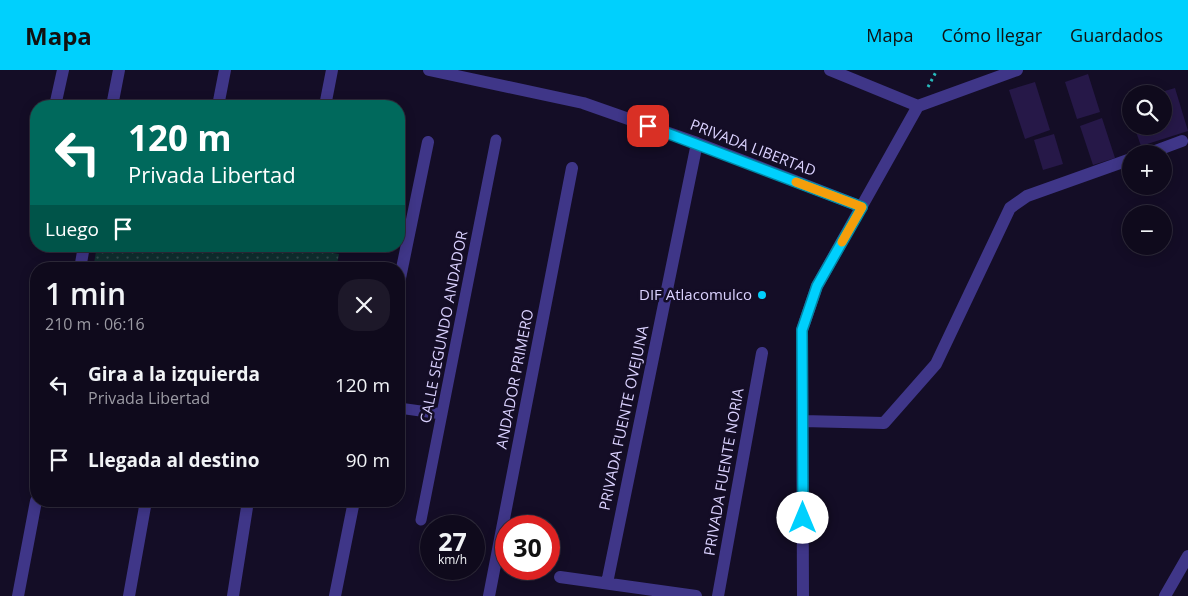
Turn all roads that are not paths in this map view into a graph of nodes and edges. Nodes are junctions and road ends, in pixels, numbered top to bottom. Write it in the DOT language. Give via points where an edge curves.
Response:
graph roads {
  1 [pos="63,70"];
  2 [pos="120,70"];
  3 [pos="225,70"];
  4 [pos="332,70"];
  5 [pos="429,70"];
  6 [pos="830,70"];
  7 [pos="1017,70"];
  8 [pos="56,100"];
  9 [pos="113,100"];
  10 [pos="219,100"];
  11 [pos="326,100"];
  12 [pos="918,106"];
  13 [pos="496,140"];
  14 [pos="1182,141"];
  15 [pos="428,142"];
  16 [pos="697,143"];
  17 [pos="1171,145"];
  18 [pos="1122,162"];
  19 [pos="572,168"];
  20 [pos="862,207"];
  21 [pos="403,262"];
  22 [pos="762,353"];
  23 [pos="405,409"];
  24 [pos="442,414"];
  25 [pos="803,421"];
  26 [pos="35,507"];
  27 [pos="145,507"];
  28 [pos="247,507"];
  29 [pos="353,507"];
  30 [pos="422,515"];
  31 [pos="1188,556"];
  32 [pos="560,577"];
  33 [pos="607,583"];
  34 [pos="18,596"];
  35 [pos="129,596"];
  36 [pos="233,596"];
  37 [pos="335,596"];
  38 [pos="489,596"];
  39 [pos="696,596"];
  40 [pos="718,596"];
  41 [pos="803,596"];
  42 [pos="1164,596"];
  1 -- 8 [label="street"];
  2 -- 9 [label="street"];
  3 -- 10 [label="street"];
  4 -- 11 [label="street"];
  5 -- 16 [label="street, PRIVADA LIBERTAD" via="583,103"];
  6 -- 12 [label="street"];
  7 -- 12 [label="street"];
  12 -- 20 [label="street"];
  13 -- 24 [label="street, CALLE SEGUNDO ANDADOR"];
  14 -- 17 [label="street"];
  15 -- 21 [label="street"];
  16 -- 20 [label="street, PRIVADA LIBERTAD"];
  16 -- 33 [label="street, PRIVADA FUENTE OVEJUNA"];
  18 -- 25 [label="street" via="1027,196 1010,208 936,364 884,423"];
  19 -- 38 [label="street, ANDADOR PRIMERO"];
  20 -- 25 [label="street" via="817,286 802,330"];
  22 -- 40 [label="street, PRIVADA FUENTE NORIA"];
  23 -- 24 [label="street"];
  24 -- 30 [label="street, CALLE SEGUNDO ANDADOR"];
  25 -- 41 [label="street"];
  26 -- 34 [label="street"];
  27 -- 35 [label="street"];
  28 -- 36 [label="street"];
  29 -- 37 [label="street"];
  31 -- 42 [label="street"];
  32 -- 33 [label="street"];
  33 -- 39 [label="street"];
}
